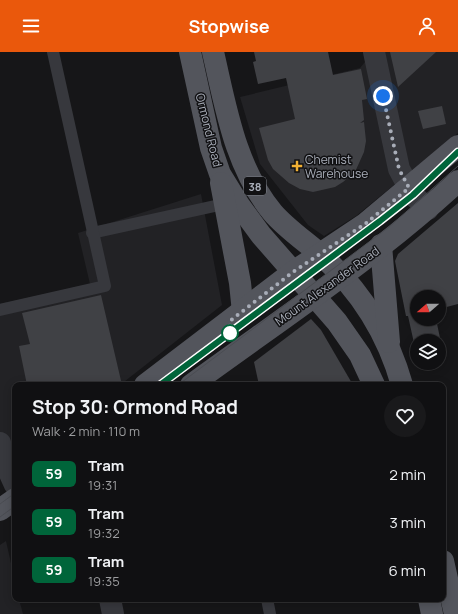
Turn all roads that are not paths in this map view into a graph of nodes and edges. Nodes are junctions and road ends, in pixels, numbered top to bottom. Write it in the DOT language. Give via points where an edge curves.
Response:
graph roads {
  1 [pos="53,52"];
  2 [pos="190,52"];
  3 [pos="213,52"];
  4 [pos="374,52"];
  5 [pos="458,146"];
  6 [pos="220,174"];
  7 [pos="458,181"];
  8 [pos="409,188"];
  9 [pos="224,204"];
  10 [pos="428,209"];
  11 [pos="92,233"];
  12 [pos="381,246"];
  13 [pos="320,255"];
  14 [pos="293,272"];
  15 [pos="340,276"];
  16 [pos="314,296"];
  17 [pos="0,310"];
  18 [pos="243,312"];
  19 [pos="390,348"];
  20 [pos="149,382"];
  21 [pos="195,382"];
  22 [pos="373,382"];
  23 [pos="401,382"];
  24 [pos="0,443"];
  25 [pos="12,478"];
  26 [pos="12,501"];
  27 [pos="0,510"];
  28 [pos="446,575"];
  29 [pos="111,602"];
  30 [pos="268,602"];
  31 [pos="430,602"];
  32 [pos="113,614"];
  33 [pos="270,614"];
  34 [pos="432,614"];
  35 [pos="455,614"];
  1 -- 11 [label="lane"];
  2 -- 6 [label="main road, Ormond Road / 38" via="211,148"];
  3 -- 13 [label="main road, Ormond Road / 38" via="231,129 243,163 273,212 295,236"];
  4 -- 8 [label="street" via="399,169"];
  5 -- 8 [label="main road"];
  6 -- 9 [label="main road"];
  6 -- 14 [label="main road, Ormond Road / 38" via="248,217"];
  7 -- 10 [label="main road, Mount Alexander Road"];
  8 -- 10 [label="street"];
  8 -- 13 [label="main road" via="365,224"];
  9 -- 11 [label="lane"];
  9 -- 18 [label="main road" via="240,283"];
  10 -- 12 [label="main road, Mount Alexander Road"];
  11 -- 17 [label="lane" via="105,286"];
  12 -- 15 [label="main road, Mount Alexander Road"];
  12 -- 19 [label="main road"];
  13 -- 14 [label="main road"];
  13 -- 15 [label="main road, Ormond Road / 38"];
  14 -- 16 [label="main road, Ormond Road / 38"];
  14 -- 18 [label="main road"];
  15 -- 16 [label="main road, Mount Alexander Road"];
  15 -- 19 [label="main road, 38" via="362,302"];
  16 -- 21 [label="main road, Mount Alexander Road"];
  16 -- 22 [label="main road, 38" via="337,322 360,355"];
  18 -- 20 [label="main road"];
  19 -- 23 [label="main road, 38"];
  24 -- 25 [label="street"];
  26 -- 27 [label="main road"];
  28 -- 35 [label="main road"];
  29 -- 32 [label="street"];
  30 -- 33 [label="lane"];
  31 -- 34 [label="main road"];
}
